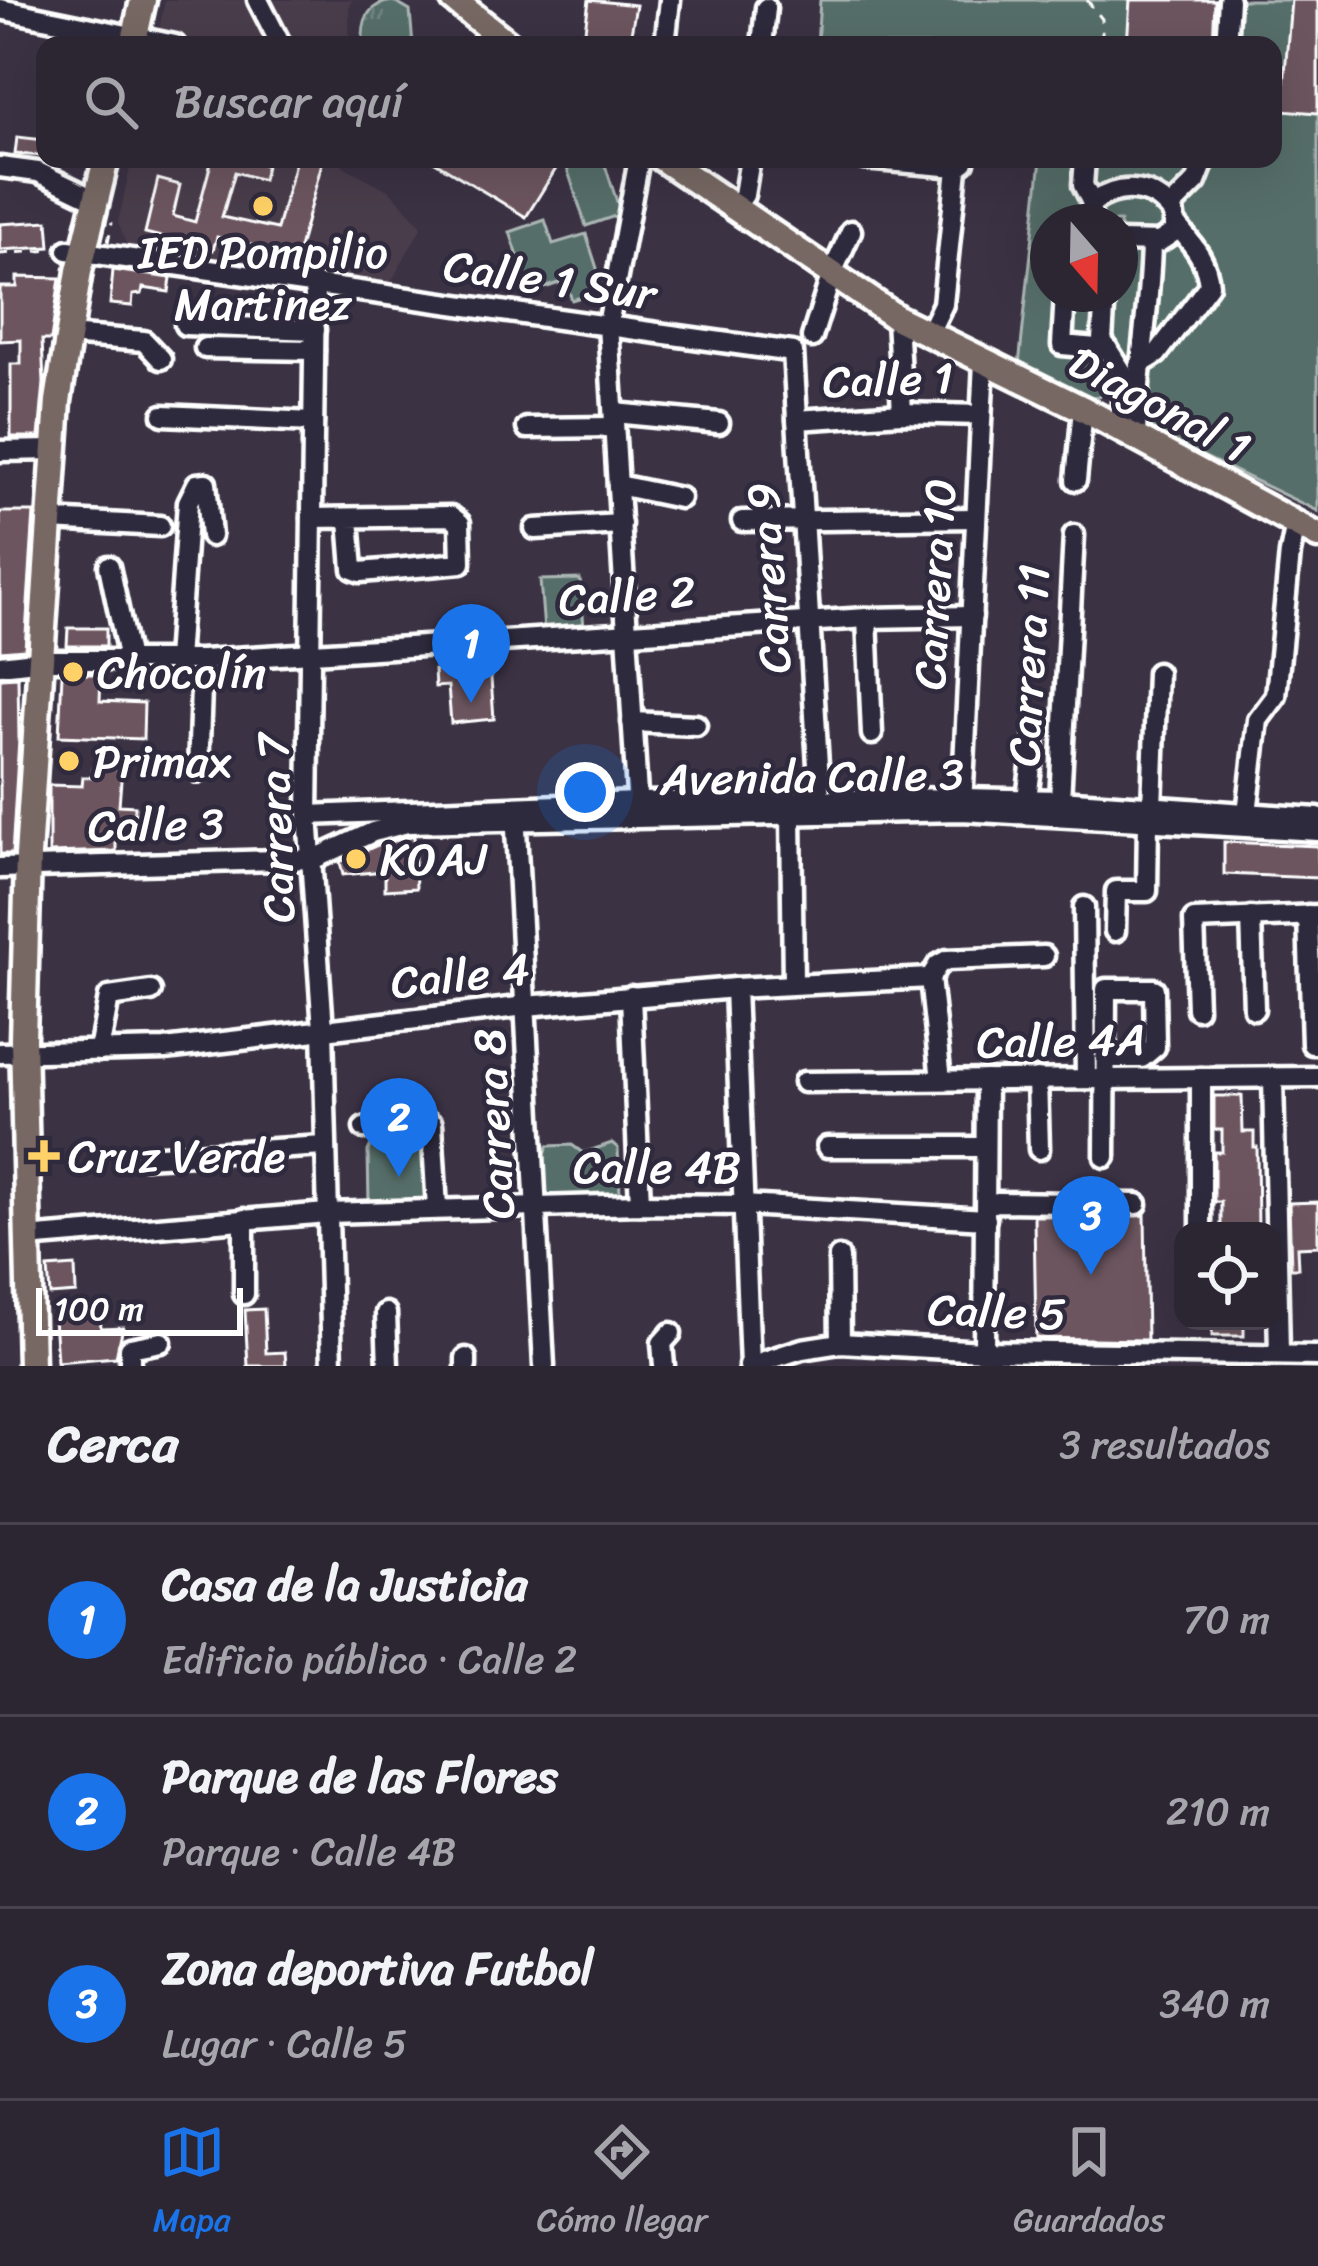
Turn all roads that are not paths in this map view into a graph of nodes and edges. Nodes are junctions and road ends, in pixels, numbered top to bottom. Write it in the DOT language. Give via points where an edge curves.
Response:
graph roads {
  1 [pos="142,0"];
  2 [pos="258,0"];
  3 [pos="454,0"];
  4 [pos="670,0"];
  5 [pos="682,0"];
  6 [pos="1229,0"];
  7 [pos="766,8"];
  8 [pos="0,9"];
  9 [pos="51,10"];
  10 [pos="123,36"];
  11 [pos="135,36"];
  12 [pos="276,36"];
  13 [pos="499,36"];
  14 [pos="666,36"];
  15 [pos="679,36"];
  16 [pos="763,36"];
  17 [pos="1227,36"];
  18 [pos="0,167"];
  19 [pos="104,168"];
  20 [pos="637,168"];
  21 [pos="678,168"];
  22 [pos="748,168"];
  23 [pos="960,168"];
  24 [pos="1085,168"];
  25 [pos="1201,168"];
  26 [pos="96,200"];
  27 [pos="740,202"];
  28 [pos="1090,204"];
  29 [pos="1098,204"];
  30 [pos="1173,216"];
  31 [pos="851,231"];
  32 [pos="1138,242"];
  33 [pos="1151,242"];
  34 [pos="75,251"];
  35 [pos="832,273"];
  36 [pos="315,286"];
  37 [pos="1064,312"];
  38 [pos="1104,312"];
  39 [pos="897,318"];
  40 [pos="184,325"];
  41 [pos="608,325"];
  42 [pos="67,335"];
  43 [pos="928,335"];
  44 [pos="812,337"];
  45 [pos="315,340"];
  46 [pos="205,348"];
  47 [pos="1108,349"];
  48 [pos="793,352"];
  49 [pos="161,358"];
  50 [pos="984,362"];
  51 [pos="1134,373"];
  52 [pos="1083,409"];
  53 [pos="902,413"];
  54 [pos="163,416"];
  55 [pos="980,416"];
  56 [pos="614,420"];
  57 [pos="797,420"];
  58 [pos="314,422"];
  59 [pos="718,423"];
  60 [pos="527,428"];
  61 [pos="1128,433"];
  62 [pos="55,450"];
  63 [pos="0,451"];
  64 [pos="1076,480"];
  65 [pos="618,485"];
  66 [pos="680,498"];
  67 [pos="312,518"];
  68 [pos="976,518"];
  69 [pos="349,519"];
  70 [pos="52,520"];
  71 [pos="803,520"];
  72 [pos="742,521"];
  73 [pos="621,524"];
  74 [pos="160,526"];
  75 [pos="535,529"];
  76 [pos="1307,530"];
  77 [pos="1074,535"];
  78 [pos="211,536"];
  79 [pos="109,566"];
  80 [pos="972,616"];
  81 [pos="867,618"];
  82 [pos="809,622"];
  83 [pos="627,634"];
  84 [pos="310,652"];
  85 [pos="177,659"];
  86 [pos="44,660"];
  87 [pos="129,660"];
  88 [pos="202,660"];
  89 [pos="0,665"];
  90 [pos="1157,673"];
  91 [pos="632,722"];
  92 [pos="696,725"];
  93 [pos="872,734"];
  94 [pos="1035,735"];
  95 [pos="198,772"];
  96 [pos="820,798"];
  97 [pos="1027,799"];
  98 [pos="1060,800"];
  99 [pos="962,804"];
  100 [pos="638,810"];
  101 [pos="791,813"];
  102 [pos="1247,813"];
  103 [pos="331,814"];
  104 [pos="516,814"];
  105 [pos="1150,814"];
  106 [pos="308,815"];
  107 [pos="1318,818"];
  108 [pos="1318,831"];
  109 [pos="340,847"];
  110 [pos="314,859"];
  111 [pos="28,866"];
  112 [pos="0,868"];
  113 [pos="1084,907"];
  114 [pos="1313,915"];
  115 [pos="1251,917"];
  116 [pos="1115,931"];
  117 [pos="1044,956"];
  118 [pos="1314,961"];
  119 [pos="930,978"];
  120 [pos="793,984"];
  121 [pos="735,988"];
  122 [pos="151,991"];
  123 [pos="631,996"];
  124 [pos="526,1006"];
  125 [pos="1197,1009"];
  126 [pos="1254,1009"];
  127 [pos="323,1029"];
  128 [pos="1318,1044"];
  129 [pos="99,1051"];
  130 [pos="12,1053"];
  131 [pos="1105,1058"];
  132 [pos="1273,1077"];
  133 [pos="1318,1077"];
  134 [pos="1201,1078"];
  135 [pos="1037,1079"];
  136 [pos="1095,1079"];
  137 [pos="941,1080"];
  138 [pos="986,1080"];
  139 [pos="804,1082"];
  140 [pos="364,1128"];
  141 [pos="324,1146"];
  142 [pos="827,1147"];
  143 [pos="985,1148"];
  144 [pos="1039,1149"];
  145 [pos="143,1157"];
  146 [pos="1105,1157"];
  147 [pos="640,1204"];
  148 [pos="1137,1204"];
  149 [pos="743,1205"];
  150 [pos="536,1207"];
  151 [pos="437,1209"];
  152 [pos="987,1212"];
  153 [pos="327,1213"];
  154 [pos="244,1220"];
  155 [pos="1201,1222"];
  156 [pos="26,1238"];
  157 [pos="839,1257"];
  158 [pos="244,1294"];
  159 [pos="386,1313"];
  160 [pos="671,1333"];
  161 [pos="160,1342"];
  162 [pos="835,1344"];
  163 [pos="984,1352"];
  164 [pos="1279,1353"];
  165 [pos="893,1356"];
  166 [pos="1318,1356"];
  167 [pos="942,1357"];
  168 [pos="1220,1360"];
  169 [pos="31,1366"];
  170 [pos="130,1366"];
  171 [pos="332,1366"];
  172 [pos="388,1366"];
  173 [pos="544,1366"];
  174 [pos="664,1366"];
  175 [pos="749,1366"];
  176 [pos="832,1366"];
  1 -- 11 [label="main road"];
  2 -- 12 [label="street"];
  3 -- 13 [label="main road"];
  4 -- 14 [label="street"];
  5 -- 15 [label="street"];
  6 -- 17 [label="street"];
  7 -- 16 [label="street"];
  8 -- 9 [label="street"];
  9 -- 10 [label="street"];
  18 -- 26 [label="street" via="38,172"];
  19 -- 26 [label="main road"];
  20 -- 41 [label="street"];
  21 -- 27 [label="main road, Diagonal 1"];
  22 -- 27 [label="street"];
  23 -- 43 [label="street" via="943,304"];
  24 -- 28 [label="street"];
  25 -- 30 [label="street"];
  26 -- 34 [label="main road"];
  27 -- 35 [label="main road, Diagonal 1"];
  29 -- 30 [label="street" via="1104,194 1129,189 1159,196"];
  30 -- 33 [label="street" via="1174,232"];
  30 -- 51 [label="street" via="1208,268 1209,285"];
  31 -- 35 [label="street"];
  32 -- 33 [label="street"];
  33 -- 51 [label="street"];
  34 -- 36 [label="street, Calle 1 Sur"];
  34 -- 42 [label="main road"];
  35 -- 39 [label="main road, Diagonal 1"];
  35 -- 44 [label="street"];
  36 -- 41 [label="street, Calle 1 Sur"];
  36 -- 45 [label="street, Carrera 7"];
  37 -- 47 [label="street" via="1062,344"];
  38 -- 47 [label="street"];
  39 -- 43 [label="main road, Diagonal 1"];
  39 -- 53 [label="street"];
  40 -- 45 [label="street"];
  41 -- 48 [label="street, Calle 1 Sur"];
  41 -- 56 [label="street"];
  42 -- 49 [label="street" via="145,341"];
  42 -- 62 [label="main road"];
  43 -- 50 [label="main road, Diagonal 1"];
  45 -- 46 [label="street"];
  45 -- 58 [label="street, Carrera 7"];
  47 -- 51 [label="street"];
  48 -- 57 [label="street, Carrera 9"];
  50 -- 52 [label="main road, Diagonal 1"];
  50 -- 55 [label="street, Carrera 10"];
  51 -- 61 [label="street"];
  52 -- 61 [label="main road, Diagonal 1"];
  52 -- 64 [label="street"];
  53 -- 55 [label="street, Calle 1"];
  53 -- 57 [label="street, Calle 1"];
  54 -- 58 [label="street"];
  55 -- 68 [label="street, Carrera 10"];
  56 -- 59 [label="street"];
  56 -- 60 [label="street"];
  56 -- 65 [label="street"];
  57 -- 71 [label="street, Carrera 9"];
  58 -- 67 [label="street, Carrera 7"];
  61 -- 76 [label="main road, Diagonal 1"];
  62 -- 63 [label="street"];
  62 -- 70 [label="main road"];
  65 -- 66 [label="street"];
  65 -- 73 [label="street"];
  67 -- 69 [label="street"];
  67 -- 84 [label="street, Carrera 7"];
  68 -- 71 [label="street"];
  68 -- 80 [label="street, Carrera 10"];
  69 -- 69 [label="street" via="451,516 460,523 460,563 353,569"];
  70 -- 74 [label="street"];
  70 -- 86 [label="main road"];
  71 -- 72 [label="street"];
  71 -- 82 [label="street, Carrera 9"];
  73 -- 75 [label="street"];
  73 -- 83 [label="street"];
  76 -- 102 [label="street" via="1289,553 1276,696 1258,720"];
  77 -- 98 [label="street, Carrera 11"];
  78 -- 85 [label="street" via="206,483 197,484 188,502"];
  79 -- 87 [label="street"];
  80 -- 81 [label="street, Calle 2"];
  80 -- 99 [label="street, Carrera 10"];
  81 -- 82 [label="street, Calle 2"];
  81 -- 93 [label="street"];
  82 -- 83 [label="street, Calle 2"];
  82 -- 96 [label="street, Carrera 9"];
  83 -- 84 [label="street, Calle 2"];
  83 -- 91 [label="street"];
  84 -- 88 [label="street, Calle 2"];
  84 -- 106 [label="street, Carrera 7"];
  85 -- 87 [label="street, Calle 2"];
  85 -- 88 [label="street, Calle 2"];
  86 -- 87 [label="street, Calle 2"];
  86 -- 89 [label="street, Calle 2"];
  86 -- 111 [label="main road"];
  88 -- 95 [label="street"];
  90 -- 105 [label="street"];
  91 -- 92 [label="street"];
  91 -- 100 [label="street"];
  94 -- 97 [label="street"];
  96 -- 99 [label="street, Avenida Calle 3"];
  96 -- 100 [label="street, Avenida Calle 3"];
  97 -- 98 [label="street, Avenida Calle 3"];
  97 -- 99 [label="street, Avenida Calle 3"];
  98 -- 105 [label="street, Avenida Calle 3"];
  99 -- 101 [label="street, Avenida Calle 3"];
  99 -- 105 [label="street, Avenida Calle 3"];
  100 -- 101 [label="street, Avenida Calle 3"];
  100 -- 104 [label="street, Avenida Calle 3"];
  101 -- 120 [label="street"];
  102 -- 105 [label="street, Avenida Calle 3"];
  102 -- 107 [label="street, Avenida Calle 3"];
  103 -- 104 [label="street, Avenida Calle 3"];
  103 -- 106 [label="street, Avenida Calle 3"];
  103 -- 109 [label="street" via="326,829"];
  104 -- 109 [label="street, Avenida Calle 3" via="407,824"];
  104 -- 124 [label="street, Carrera 8"];
  105 -- 108 [label="street, Avenida Calle 3"];
  105 -- 116 [label="street" via="1147,891 1116,891"];
  106 -- 110 [label="street, Carrera 7"];
  109 -- 110 [label="street, Avenida Calle 3"];
  110 -- 111 [label="street, Calle 3"];
  110 -- 127 [label="street, Carrera 7"];
  111 -- 112 [label="street, Calle 3"];
  111 -- 130 [label="main road"];
  113 -- 136 [label="street"];
  114 -- 115 [label="street"];
  114 -- 118 [label="street"];
  115 -- 125 [label="street" via="1194,920"];
  115 -- 126 [label="street"];
  117 -- 119 [label="street, Calle 4" via="947,960"];
  118 -- 128 [label="street"];
  119 -- 120 [label="street, Calle 4"];
  119 -- 137 [label="street"];
  120 -- 121 [label="street, Calle 4"];
  121 -- 123 [label="street, Calle 4"];
  121 -- 149 [label="street"];
  122 -- 129 [label="street" via="109,997"];
  123 -- 124 [label="street, Calle 4"];
  123 -- 147 [label="street"];
  124 -- 127 [label="street, Calle 4"];
  124 -- 150 [label="street, Carrera 8"];
  127 -- 129 [label="street, Calle 4"];
  127 -- 141 [label="street, Carrera 7"];
  129 -- 130 [label="street, Calle 4"];
  130 -- 156 [label="main road"];
  131 -- 131 [label="street" via="1106,989 1154,988 1155,1047 1142,1058"];
  131 -- 136 [label="street"];
  132 -- 133 [label="street, Calle 4A"];
  132 -- 134 [label="street, Calle 4A"];
  132 -- 164 [label="street"];
  134 -- 136 [label="street, Calle 4A"];
  134 -- 155 [label="street"];
  135 -- 136 [label="street, Calle 4A"];
  135 -- 138 [label="street, Calle 4A"];
  135 -- 144 [label="street"];
  136 -- 146 [label="street"];
  137 -- 138 [label="street, Calle 4A"];
  137 -- 139 [label="street, Calle 4A"];
  138 -- 143 [label="street"];
  140 -- 151 [label="street" via="432,1124"];
  141 -- 145 [label="street"];
  141 -- 153 [label="street, Carrera 7"];
  142 -- 143 [label="street"];
  143 -- 152 [label="street"];
  147 -- 149 [label="street, Calle 4B"];
  147 -- 150 [label="street, Calle 4B"];
  148 -- 152 [label="street, Calle 4B" via="997,1202"];
  149 -- 152 [label="street, Calle 4B"];
  149 -- 175 [label="street"];
  150 -- 151 [label="street, Calle 4B"];
  150 -- 173 [label="street, Carrera 8"];
  151 -- 153 [label="street, Calle 4B"];
  152 -- 163 [label="street"];
  153 -- 154 [label="street"];
  153 -- 171 [label="street, Carrera 7"];
  154 -- 156 [label="street"];
  154 -- 158 [label="street"];
  156 -- 169 [label="main road"];
  157 -- 162 [label="street"];
  159 -- 172 [label="street"];
  160 -- 174 [label="street" via="662,1343"];
  161 -- 170 [label="street" via="130,1348"];
  162 -- 165 [label="street, Calle 5"];
  162 -- 175 [label="street, Calle 5"];
  162 -- 176 [label="street"];
  163 -- 167 [label="street, Calle 5"];
  163 -- 168 [label="street, Calle 5"];
  164 -- 166 [label="street, Calle 5"];
  164 -- 168 [label="street, Calle 5"];
  165 -- 167 [label="street, Calle 5"];
}
